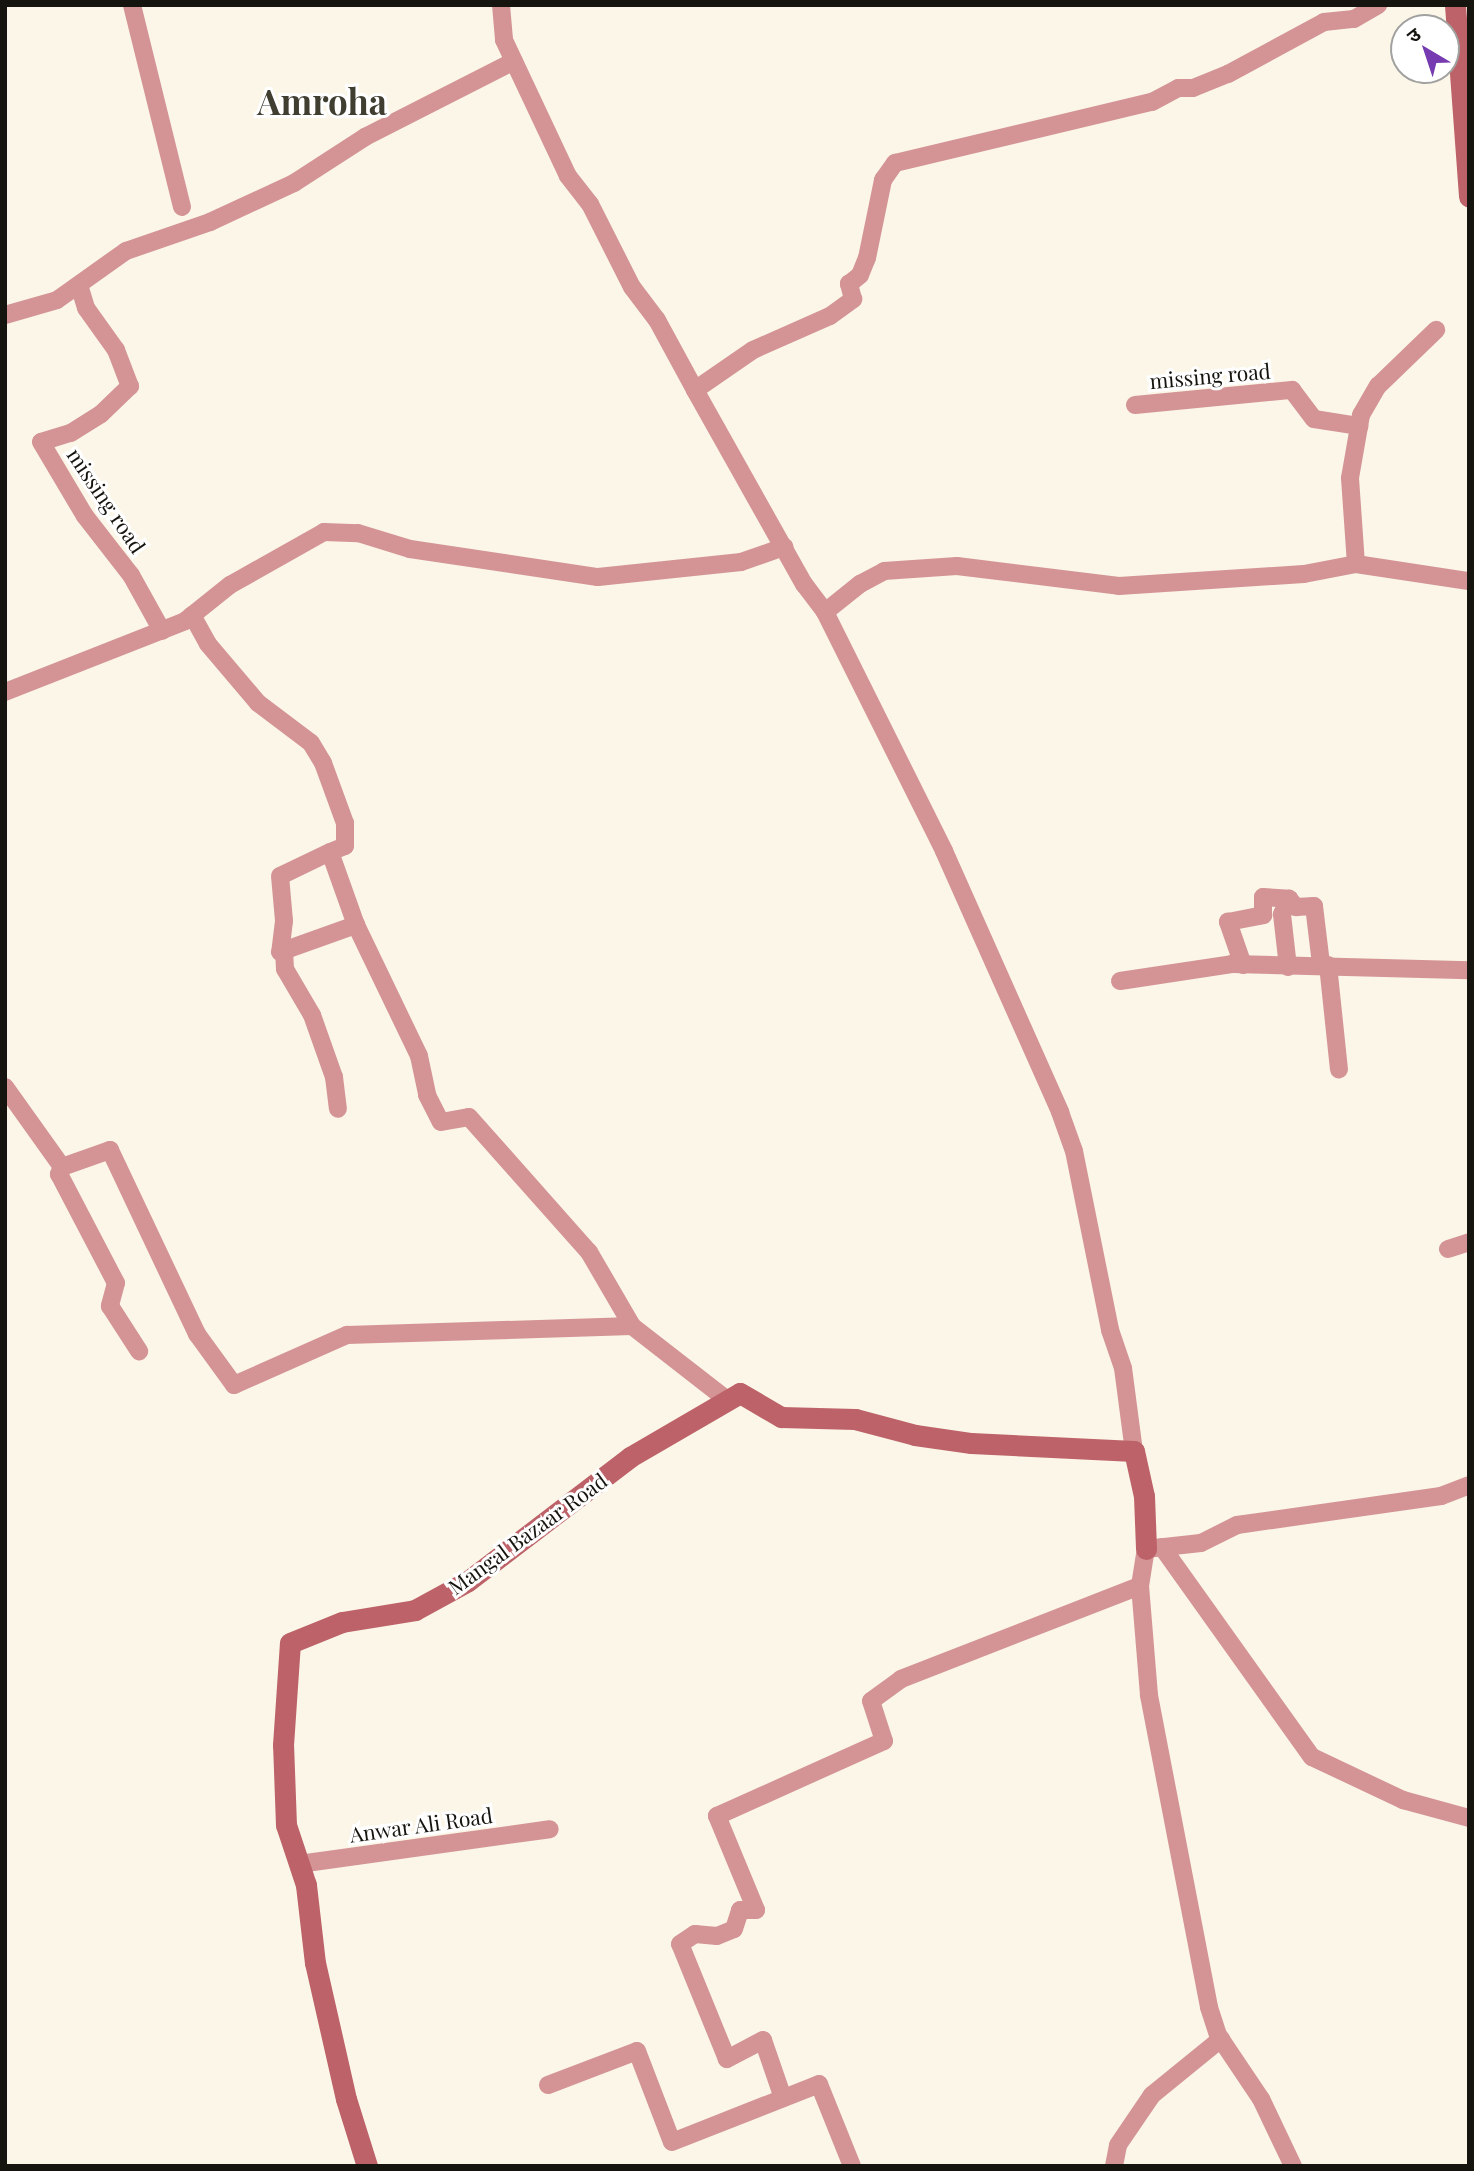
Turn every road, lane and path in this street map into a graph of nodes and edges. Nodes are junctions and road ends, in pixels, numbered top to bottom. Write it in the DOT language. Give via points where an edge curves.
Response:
graph roads {
  1 [pos="132,5"];
  2 [pos="500,5"];
  3 [pos="1378,5"];
  4 [pos="1455,5"];
  5 [pos="514,61"];
  6 [pos="1469,197"];
  7 [pos="182,207"];
  8 [pos="79,285"];
  9 [pos="5,315"];
  10 [pos="1436,330"];
  11 [pos="695,390"];
  12 [pos="1135,405"];
  13 [pos="1359,426"];
  14 [pos="784,547"];
  15 [pos="1356,564"];
  16 [pos="1469,581"];
  17 [pos="825,612"];
  18 [pos="192,615"];
  19 [pos="162,631"];
  20 [pos="5,692"];
  21 [pos="330,852"];
  22 [pos="1289,899"];
  23 [pos="356,925"];
  24 [pos="284,950"];
  25 [pos="1242,965"];
  26 [pos="1324,965"];
  27 [pos="1288,967"];
  28 [pos="1469,970"];
  29 [pos="1120,981"];
  30 [pos="1339,1069"];
  31 [pos="5,1087"];
  32 [pos="338,1109"];
  33 [pos="62,1167"];
  34 [pos="1469,1242"];
  35 [pos="1448,1249"];
  36 [pos="632,1326"];
  37 [pos="139,1352"];
  38 [pos="727,1400"];
  39 [pos="1133,1451"];
  40 [pos="1469,1485"];
  41 [pos="1154,1548"];
  42 [pos="1140,1586"];
  43 [pos="1469,1818"];
  44 [pos="550,1829"];
  45 [pos="299,1864"];
  46 [pos="1221,2039"];
  47 [pos="548,2085"];
  48 [pos="783,2098"];
  49 [pos="367,2166"];
  50 [pos="852,2166"];
  51 [pos="1114,2166"];
  52 [pos="1293,2166"];
  1 -- 7 [label="street"];
  2 -- 5 [label="street" via="504,40"];
  3 -- 11 [label="street" via="1354,19 1324,22 1228,74 1193,88 1178,88 1152,102 895,163 883,180 867,258 860,275 849,284 853,299 830,316 753,350"];
  4 -- 6 [label="street"];
  5 -- 8 [label="street" via="365,137 294,183 210,222 126,251"];
  5 -- 11 [label="street" via="568,176 590,204 632,287 657,320"];
  8 -- 9 [label="street" via="57,300"];
  8 -- 19 [label="street, missing road" via="86,308 116,351 130,386 101,414 70,433 41,442 85,516 131,575"];
  10 -- 13 [label="street" via="1377,386"];
  11 -- 14 [label="street"];
  12 -- 13 [label="street, missing road" via="1292,390 1314,419"];
  13 -- 15 [label="street" via="1350,478"];
  14 -- 17 [label="street"];
  14 -- 18 [label="street" via="741,562 598,577 410,549 358,533 324,532 230,585"];
  15 -- 16 [label="street"];
  15 -- 17 [label="street" via="1291,575 1119,586 957,566 884,571"];
  17 -- 39 [label="street" via="944,851 1067,1131 1110,1330 1123,1368"];
  18 -- 19 [label="street"];
  18 -- 21 [label="street" via="208,644 258,703 311,743 323,763 345,823 345,846"];
  19 -- 20 [label="street"];
  21 -- 23 [label="street"];
  21 -- 24 [label="street" via="280,876 284,921 280,952"];
  22 -- 25 [label="street" via="1263,897 1263,915 1228,922"];
  22 -- 26 [label="street" via="1296,907 1314,906"];
  22 -- 27 [label="street" via="1283,914"];
  23 -- 24 [label="street"];
  23 -- 36 [label="street" via="419,1056 427,1095 441,1122 469,1117 589,1252"];
  24 -- 32 [label="street" via="285,969 312,1015 334,1077"];
  25 -- 27 [label="street"];
  25 -- 29 [label="street"];
  26 -- 27 [label="street"];
  26 -- 28 [label="street" via="1430,973"];
  26 -- 30 [label="street"];
  31 -- 33 [label="street"];
  33 -- 36 [label="street" via="110,1150 197,1334 234,1385 347,1335"];
  33 -- 37 [label="street" via="59,1174 116,1283 110,1306"];
  34 -- 35 [label="street"];
  36 -- 38 [label="street"];
  38 -- 39 [label="street" via="740,1393 781,1417 855,1419 915,1435 971,1443"];
  38 -- 45 [label="street, Mangal Bazaar Road" via="630,1457 468,1581 415,1610 342,1622 290,1643 283,1759 286,1825"];
  39 -- 41 [label="street"];
  40 -- 41 [label="street" via="1440,1496 1237,1525 1201,1544"];
  41 -- 42 [label="street"];
  41 -- 43 [label="street" via="1312,1758 1403,1800"];
  42 -- 46 [label="street" via="1141,1630 1162,1779 1209,2007"];
  42 -- 48 [label="street" via="901,1679 871,1700 884,1741 717,1816 756,1910 740,1910 734,1929 716,1936 695,1934 680,1944 710,2027 727,2059 763,2040"];
  44 -- 45 [label="street, Anwar Ali Road"];
  45 -- 49 [label="street, Mangal Bazaar Road" via="346,2099"];
  46 -- 51 [label="street" via="1152,2095 1118,2144"];
  46 -- 52 [label="street" via="1261,2099"];
  47 -- 48 [label="street" via="637,2050 672,2142"];
  48 -- 50 [label="street" via="819,2084"];
}
